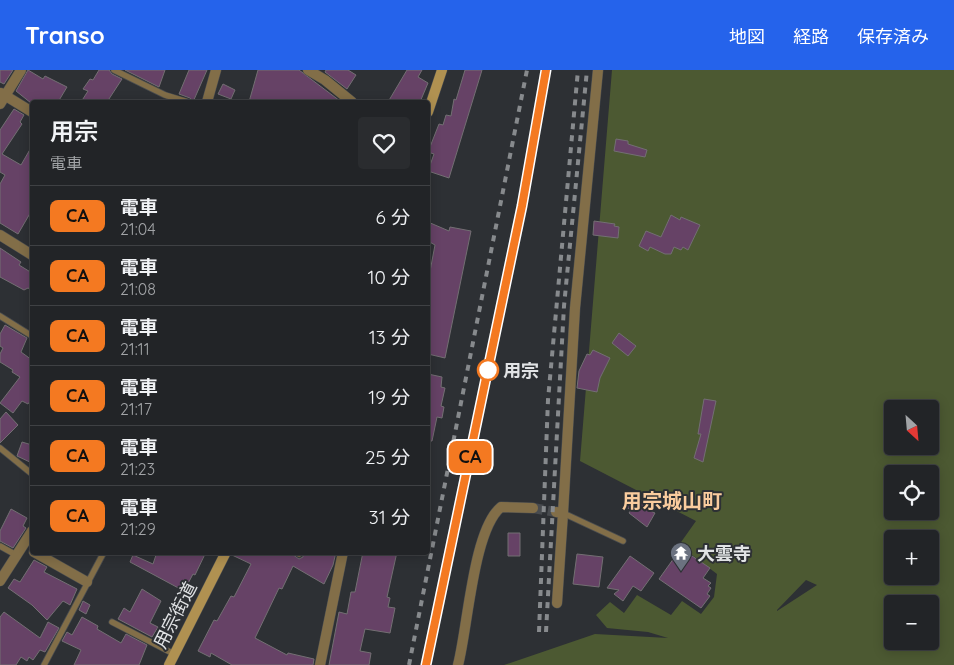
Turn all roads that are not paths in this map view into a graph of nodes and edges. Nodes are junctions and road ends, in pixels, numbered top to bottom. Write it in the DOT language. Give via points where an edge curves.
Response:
graph roads {
  1 [pos="21,70"];
  2 [pos="114,70"];
  3 [pos="216,70"];
  4 [pos="308,70"];
  5 [pos="442,70"];
  6 [pos="598,70"];
  7 [pos="2,97"];
  8 [pos="182,100"];
  9 [pos="208,100"];
  10 [pos="350,100"];
  11 [pos="430,106"];
  12 [pos="30,111"];
  13 [pos="0,236"];
  14 [pos="30,254"];
  15 [pos="0,316"];
  16 [pos="30,335"];
  17 [pos="0,448"];
  18 [pos="30,472"];
  19 [pos="533,508"];
  20 [pos="560,512"];
  21 [pos="623,541"];
  22 [pos="0,546"];
  23 [pos="30,550"];
  24 [pos="39,555"];
  25 [pos="102,555"];
  26 [pos="224,555"];
  27 [pos="342,555"];
  28 [pos="18,556"];
  29 [pos="0,581"];
  30 [pos="87,582"];
  31 [pos="557,603"];
  32 [pos="112,622"];
  33 [pos="174,654"];
  34 [pos="44,665"];
  35 [pos="168,665"];
  36 [pos="320,665"];
  37 [pos="458,665"];
  1 -- 7 [label="street"];
  2 -- 8 [label="lane"];
  3 -- 9 [label="street"];
  4 -- 10 [label="street"];
  5 -- 11 [label="main road"];
  6 -- 20 [label="street" via="575,308"];
  7 -- 12 [label="street"];
  13 -- 14 [label="street"];
  15 -- 16 [label="lane"];
  17 -- 18 [label="lane"];
  19 -- 37 [label="street" via="501,507 488,524 481,539"];
  20 -- 21 [label="lane"];
  20 -- 31 [label="street"];
  22 -- 28 [label="lane"];
  23 -- 28 [label="street"];
  24 -- 30 [label="street"];
  25 -- 30 [label="lane"];
  26 -- 33 [label="main road, 用宗街道"];
  27 -- 36 [label="street"];
  28 -- 29 [label="street"];
  30 -- 34 [label="lane"];
  32 -- 33 [label="lane"];
  33 -- 35 [label="main road, 用宗街道"];
}
